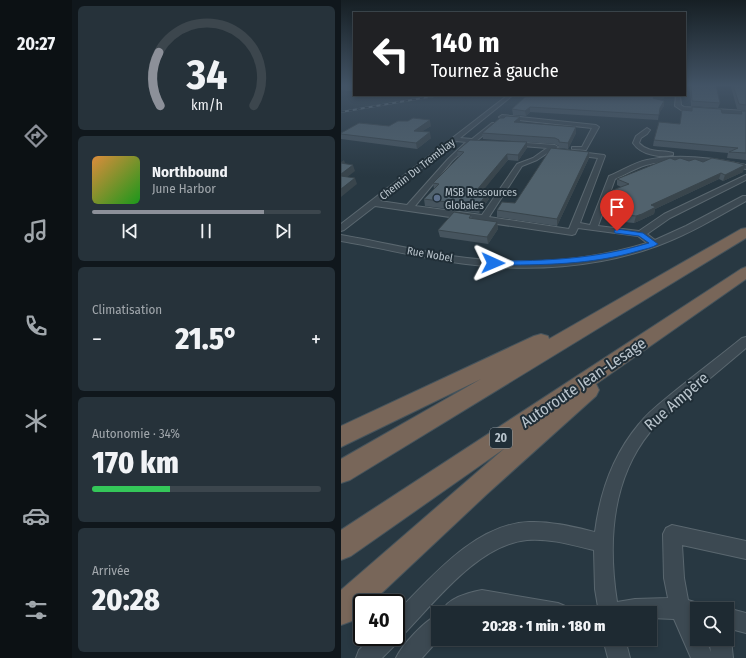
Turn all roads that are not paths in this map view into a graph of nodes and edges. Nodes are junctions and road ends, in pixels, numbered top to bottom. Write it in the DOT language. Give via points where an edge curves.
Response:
graph roads {
  1 [pos="484,116"];
  2 [pos="491,116"];
  3 [pos="502,117"];
  4 [pos="647,130"];
  5 [pos="452,141"];
  6 [pos="470,143"];
  7 [pos="481,144"];
  8 [pos="548,150"];
  9 [pos="746,162"];
  10 [pos="422,165"];
  11 [pos="444,166"];
  12 [pos="746,167"];
  13 [pos="746,177"];
  14 [pos="746,198"];
  15 [pos="374,203"];
  16 [pos="409,208"];
  17 [pos="484,218"];
  18 [pos="575,226"];
  19 [pos="341,228"];
  20 [pos="593,228"];
  21 [pos="746,232"];
  22 [pos="641,234"];
  23 [pos="341,238"];
  24 [pos="654,244"];
  25 [pos="746,272"];
  26 [pos="636,296"];
  27 [pos="660,330"];
  28 [pos="746,341"];
  29 [pos="341,437"];
  30 [pos="341,472"];
  31 [pos="604,543"];
  32 [pos="341,546"];
  33 [pos="746,550"];
  34 [pos="463,606"];
  35 [pos="517,606"];
  36 [pos="608,606"];
  37 [pos="657,608"];
  38 [pos="341,610"];
  39 [pos="689,610"];
  40 [pos="405,619"];
  41 [pos="734,620"];
  42 [pos="746,623"];
  43 [pos="431,632"];
  44 [pos="378,646"];
  45 [pos="616,646"];
  46 [pos="721,646"];
  47 [pos="367,658"];
  48 [pos="407,658"];
  49 [pos="619,658"];
  50 [pos="702,658"];
  51 [pos="722,658"];
  1 -- 5 [label="street, Chemin Du Tremblay"];
  2 -- 3 [label="street"];
  3 -- 6 [label="street"];
  3 -- 8 [label="street" via="596,127 584,149 504,146"];
  4 -- 9 [label="street" via="645,134 638,136 635,143 650,151"];
  5 -- 6 [label="street"];
  5 -- 10 [label="street, Chemin Du Tremblay"];
  6 -- 7 [label="street"];
  6 -- 11 [label="street"];
  8 -- 17 [label="street" via="535,160 519,165"];
  8 -- 18 [label="street" via="602,156"];
  10 -- 11 [label="street"];
  10 -- 15 [label="street, Chemin Du Tremblay"];
  11 -- 16 [label="street"];
  12 -- 20 [label="street" via="663,160 647,163 612,178"];
  13 -- 22 [label="street" via="667,216"];
  14 -- 24 [label="street, Rue Nobel"];
  15 -- 16 [label="street"];
  15 -- 19 [label="street, Chemin Du Tremblay"];
  16 -- 17 [label="street"];
  17 -- 18 [label="street" via="572,232"];
  18 -- 20 [label="street"];
  20 -- 22 [label="street"];
  21 -- 26 [label="highway"];
  22 -- 24 [label="street"];
  23 -- 24 [label="street, Rue Nobel" via="459,260 510,264 586,260"];
  25 -- 27 [label="highway, Autoroute Jean-Lesage / 20"];
  26 -- 29 [label="highway"];
  26 -- 30 [label="highway"];
  27 -- 32 [label="highway, Autoroute Jean-Lesage / 20"];
  27 -- 38 [label="highway" via="483,482"];
  28 -- 31 [label="street, Rue Ampère" via="653,418 634,440 620,465 610,493"];
  31 -- 36 [label="street, Rue Ampère" via="604,578"];
  31 -- 40 [label="street" via="557,533 520,532 504,536 485,545 464,560"];
  33 -- 39 [label="street" via="672,534 674,578"];
  34 -- 35 [label="street" via="482,600"];
  37 -- 39 [label="street"];
  39 -- 50 [label="street"];
  41 -- 42 [label="street"];
  43 -- 48 [label="street"];
  44 -- 47 [label="street"];
  45 -- 49 [label="street"];
  46 -- 51 [label="street"];
}
